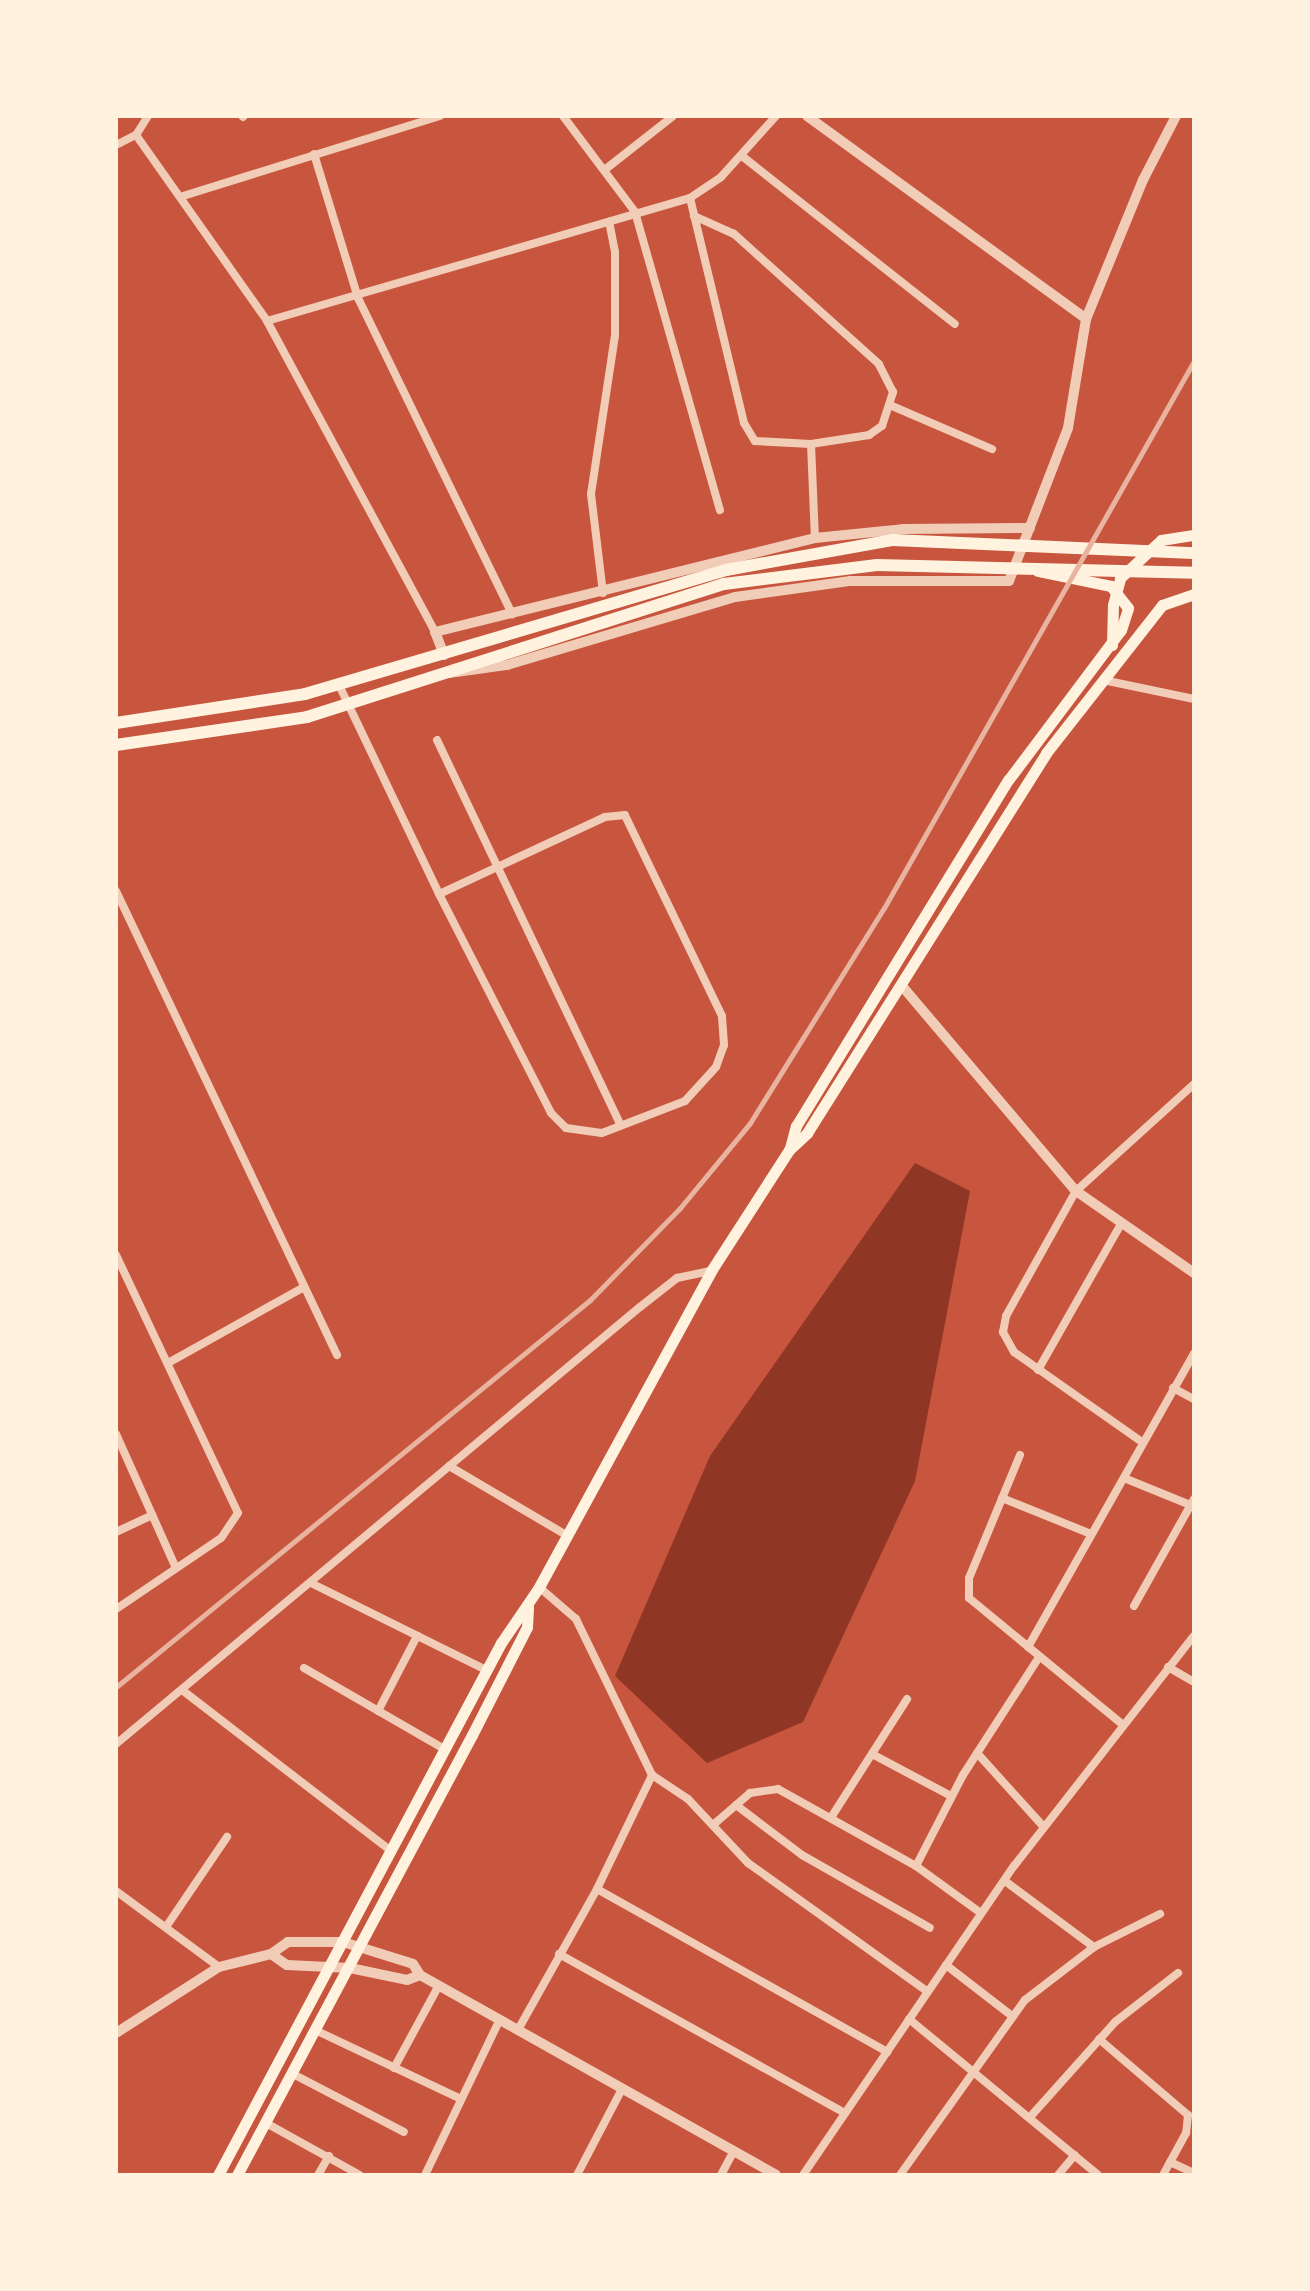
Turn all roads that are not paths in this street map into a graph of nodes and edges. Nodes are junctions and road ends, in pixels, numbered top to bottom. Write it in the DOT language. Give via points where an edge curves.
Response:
graph roads {
  1 [pos="148,116"];
  2 [pos="563,116"];
  3 [pos="776,116"];
  4 [pos="807,116"];
  5 [pos="434,117"];
  6 [pos="667,117"];
  7 [pos="1174,117"];
  8 [pos="136,135"];
  9 [pos="116,145"];
  10 [pos="314,154"];
  11 [pos="742,156"];
  12 [pos="607,168"];
  13 [pos="183,196"];
  14 [pos="690,198"];
  15 [pos="635,212"];
  16 [pos="694,216"];
  17 [pos="609,222"];
  18 [pos="358,298"];
  19 [pos="1086,319"];
  20 [pos="267,321"];
  21 [pos="955,324"];
  22 [pos="892,406"];
  23 [pos="811,444"];
  24 [pos="992,449"];
  25 [pos="720,510"];
  26 [pos="1030,528"];
  27 [pos="1194,535"];
  28 [pos="815,538"];
  29 [pos="1194,553"];
  30 [pos="1027,565"];
  31 [pos="1194,573"];
  32 [pos="604,594"];
  33 [pos="1194,594"];
  34 [pos="512,614"];
  35 [pos="435,632"];
  36 [pos="444,655"];
  37 [pos="1115,665"];
  38 [pos="444,673"];
  39 [pos="1103,680"];
  40 [pos="339,685"];
  41 [pos="1194,699"];
  42 [pos="346,705"];
  43 [pos="116,723"];
  44 [pos="437,740"];
  45 [pos="116,745"];
  46 [pos="496,868"];
  47 [pos="116,891"];
  48 [pos="439,894"];
  49 [pos="902,986"];
  50 [pos="1194,1084"];
  51 [pos="621,1125"];
  52 [pos="789,1150"];
  53 [pos="1076,1191"];
  54 [pos="1121,1224"];
  55 [pos="116,1255"];
  56 [pos="711,1271"];
  57 [pos="1194,1273"];
  58 [pos="304,1287"];
  59 [pos="1194,1353"];
  60 [pos="337,1355"];
  61 [pos="168,1363"];
  62 [pos="1038,1370"];
  63 [pos="1173,1388"];
  64 [pos="1194,1399"];
  65 [pos="116,1434"];
  66 [pos="1142,1442"];
  67 [pos="1020,1455"];
  68 [pos="449,1466"];
  69 [pos="1124,1478"];
  70 [pos="1002,1498"];
  71 [pos="1192,1502"];
  72 [pos="152,1515"];
  73 [pos="116,1532"];
  74 [pos="1091,1534"];
  75 [pos="566,1535"];
  76 [pos="175,1566"];
  77 [pos="313,1584"];
  78 [pos="539,1587"];
  79 [pos="528,1606"];
  80 [pos="1134,1606"];
  81 [pos="116,1609"];
  82 [pos="417,1636"];
  83 [pos="1194,1636"];
  84 [pos="1028,1647"];
  85 [pos="1039,1657"];
  86 [pos="1168,1667"];
  87 [pos="304,1668"];
  88 [pos="486,1670"];
  89 [pos="1194,1682"];
  90 [pos="182,1690"];
  91 [pos="907,1699"];
  92 [pos="378,1711"];
  93 [pos="1122,1724"];
  94 [pos="116,1744"];
  95 [pos="446,1750"];
  96 [pos="977,1753"];
  97 [pos="872,1754"];
  98 [pos="652,1775"];
  99 [pos="951,1796"];
  100 [pos="736,1805"];
  101 [pos="832,1816"];
  102 [pos="713,1825"];
  103 [pos="1043,1826"];
  104 [pos="227,1837"];
  105 [pos="392,1852"];
  106 [pos="916,1866"];
  107 [pos="1005,1881"];
  108 [pos="597,1889"];
  109 [pos="116,1891"];
  110 [pos="981,1913"];
  111 [pos="1160,1914"];
  112 [pos="166,1927"];
  113 [pos="930,1928"];
  114 [pos="343,1942"];
  115 [pos="361,1947"];
  116 [pos="1094,1947"];
  117 [pos="271,1954"];
  118 [pos="559,1954"];
  119 [pos="946,1965"];
  120 [pos="329,1966"];
  121 [pos="219,1967"];
  122 [pos="350,1968"];
  123 [pos="1178,1973"];
  124 [pos="420,1975"];
  125 [pos="439,1985"];
  126 [pos="928,1992"];
  127 [pos="1012,2016"];
  128 [pos="500,2019"];
  129 [pos="909,2019"];
  130 [pos="519,2028"];
  131 [pos="317,2031"];
  132 [pos="116,2033"];
  133 [pos="1099,2039"];
  134 [pos="887,2052"];
  135 [pos="394,2068"];
  136 [pos="975,2071"];
  137 [pos="293,2074"];
  138 [pos="622,2089"];
  139 [pos="461,2099"];
  140 [pos="843,2112"];
  141 [pos="1031,2116"];
  142 [pos="266,2123"];
  143 [pos="404,2132"];
  144 [pos="734,2151"];
  145 [pos="1075,2155"];
  146 [pos="329,2156"];
  147 [pos="1170,2162"];
  148 [pos="1194,2173"];
  149 [pos="218,2175"];
  150 [pos="237,2175"];
  151 [pos="318,2175"];
  152 [pos="360,2175"];
  153 [pos="425,2175"];
  154 [pos="578,2175"];
  155 [pos="721,2175"];
  156 [pos="776,2175"];
  157 [pos="803,2175"];
  158 [pos="900,2175"];
  159 [pos="1058,2175"];
  160 [pos="1098,2175"];
  161 [pos="1163,2175"];
  1 -- 8 [label="street"];
  2 -- 12 [label="street"];
  3 -- 11 [label="street"];
  4 -- 19 [label="street"];
  5 -- 10 [label="street"];
  6 -- 12 [label="street"];
  7 -- 19 [label="street"];
  8 -- 9 [label="street"];
  8 -- 13 [label="street"];
  10 -- 13 [label="street"];
  10 -- 18 [label="street"];
  11 -- 14 [label="street"];
  11 -- 21 [label="street"];
  12 -- 15 [label="street"];
  13 -- 20 [label="street"];
  14 -- 15 [label="street"];
  14 -- 16 [label="street"];
  15 -- 17 [label="street"];
  15 -- 25 [label="street"];
  16 -- 22 [label="street" via="734,234 879,364 890,379"];
  16 -- 23 [label="street" via="749,434 764,444"];
  17 -- 18 [label="street"];
  17 -- 32 [label="street" via="616,323 591,494"];
  18 -- 20 [label="street"];
  18 -- 34 [label="street"];
  19 -- 26 [label="street" via="1068,428"];
  20 -- 35 [label="street"];
  22 -- 23 [label="street" via="882,426 869,435"];
  22 -- 24 [label="street"];
  23 -- 28 [label="street"];
  26 -- 28 [label="street" via="903,529"];
  26 -- 38 [label="street" via="1014,577 1003,584 851,581 735,597 507,665"];
  27 -- 37 [label="main road" via="1161,540 1120,578 1110,635"];
  28 -- 32 [label="street"];
  29 -- 36 [label="main road" via="893,540 726,570"];
  30 -- 31 [label="main road"];
  30 -- 38 [label="main road" via="877,565 724,584"];
  30 -- 52 [label="main road" via="1048,575 1111,586 1128,608 1121,630 1009,779 796,1126"];
  32 -- 34 [label="street"];
  33 -- 37 [label="main road" via="1162,605"];
  34 -- 35 [label="street"];
  35 -- 36 [label="street"];
  36 -- 40 [label="main road"];
  37 -- 39 [label="main road"];
  38 -- 42 [label="main road"];
  39 -- 41 [label="street"];
  39 -- 49 [label="main road" via="1046,753"];
  40 -- 42 [label="street"];
  40 -- 43 [label="main road" via="223,710"];
  42 -- 45 [label="main road" via="307,717"];
  42 -- 48 [label="street"];
  44 -- 46 [label="street"];
  46 -- 48 [label="street"];
  46 -- 51 [label="street"];
  46 -- 51 [label="street" via="617,813 633,824 722,1016 724,1045 702,1087 685,1101"];
  47 -- 58 [label="street"];
  48 -- 51 [label="street" via="551,1113 582,1134"];
  49 -- 52 [label="main road" via="807,1133"];
  49 -- 53 [label="street"];
  50 -- 53 [label="street"];
  52 -- 56 [label="main road"];
  53 -- 54 [label="street"];
  53 -- 62 [label="street" via="1006,1316 1006,1344"];
  54 -- 57 [label="street"];
  54 -- 62 [label="street"];
  55 -- 61 [label="street"];
  56 -- 68 [label="street" via="677,1278"];
  56 -- 75 [label="main road"];
  58 -- 60 [label="street"];
  58 -- 61 [label="street"];
  59 -- 63 [label="street"];
  61 -- 76 [label="street" via="238,1513 221,1538"];
  62 -- 66 [label="street"];
  63 -- 64 [label="street"];
  63 -- 66 [label="street"];
  65 -- 72 [label="street"];
  66 -- 69 [label="street"];
  67 -- 70 [label="street"];
  68 -- 75 [label="street"];
  68 -- 77 [label="street"];
  69 -- 71 [label="street"];
  69 -- 74 [label="street"];
  70 -- 74 [label="street"];
  70 -- 84 [label="street" via="967,1590 976,1607"];
  71 -- 80 [label="street"];
  72 -- 73 [label="street"];
  72 -- 76 [label="street"];
  74 -- 84 [label="street"];
  75 -- 78 [label="main road"];
  76 -- 81 [label="street"];
  77 -- 82 [label="street"];
  77 -- 90 [label="street"];
  78 -- 79 [label="main road"];
  78 -- 98 [label="street" via="576,1619"];
  79 -- 88 [label="main road" via="513,1620"];
  79 -- 115 [label="main road" via="527,1627"];
  82 -- 88 [label="street"];
  82 -- 92 [label="street"];
  83 -- 86 [label="street"];
  84 -- 85 [label="street"];
  85 -- 93 [label="street"];
  85 -- 96 [label="street"];
  86 -- 89 [label="street"];
  86 -- 93 [label="street"];
  87 -- 92 [label="street"];
  88 -- 95 [label="main road"];
  90 -- 94 [label="street"];
  90 -- 105 [label="street"];
  91 -- 97 [label="street"];
  92 -- 95 [label="street"];
  93 -- 103 [label="street"];
  95 -- 105 [label="main road"];
  96 -- 99 [label="street"];
  96 -- 103 [label="street"];
  97 -- 99 [label="street"];
  97 -- 101 [label="street"];
  98 -- 102 [label="street"];
  98 -- 108 [label="street"];
  99 -- 106 [label="street"];
  100 -- 101 [label="street" via="750,1793 768,1788"];
  100 -- 102 [label="street"];
  100 -- 113 [label="street" via="802,1855"];
  101 -- 106 [label="street"];
  102 -- 126 [label="street" via="748,1863"];
  103 -- 107 [label="street"];
  104 -- 112 [label="street"];
  105 -- 114 [label="main road"];
  106 -- 110 [label="street"];
  107 -- 110 [label="street"];
  107 -- 116 [label="street"];
  108 -- 118 [label="street"];
  108 -- 134 [label="street"];
  109 -- 112 [label="street"];
  110 -- 119 [label="street"];
  111 -- 116 [label="street"];
  112 -- 121 [label="street"];
  114 -- 115 [label="street"];
  114 -- 117 [label="street" via="288,1942"];
  114 -- 120 [label="main road"];
  115 -- 122 [label="main road"];
  115 -- 124 [label="street" via="413,1964"];
  116 -- 127 [label="street" via="1057,1972"];
  117 -- 120 [label="street" via="287,1965"];
  117 -- 121 [label="street"];
  118 -- 130 [label="street"];
  118 -- 140 [label="street"];
  119 -- 126 [label="street"];
  119 -- 127 [label="street"];
  120 -- 122 [label="street"];
  120 -- 149 [label="main road"];
  121 -- 132 [label="street"];
  122 -- 124 [label="street" via="407,1980"];
  122 -- 131 [label="main road"];
  123 -- 133 [label="street"];
  124 -- 125 [label="street"];
  125 -- 128 [label="street"];
  125 -- 135 [label="street"];
  126 -- 129 [label="street"];
  127 -- 136 [label="street"];
  128 -- 130 [label="street"];
  128 -- 139 [label="street"];
  129 -- 134 [label="street"];
  129 -- 136 [label="street"];
  130 -- 138 [label="street"];
  131 -- 135 [label="street"];
  131 -- 137 [label="main road"];
  133 -- 141 [label="street"];
  133 -- 147 [label="street" via="1188,2115 1186,2133"];
  134 -- 140 [label="street"];
  135 -- 139 [label="street"];
  136 -- 141 [label="street"];
  136 -- 158 [label="street"];
  137 -- 142 [label="main road"];
  137 -- 143 [label="street"];
  138 -- 144 [label="street"];
  138 -- 154 [label="street"];
  139 -- 153 [label="street"];
  140 -- 157 [label="street"];
  141 -- 145 [label="street"];
  142 -- 146 [label="street"];
  142 -- 150 [label="main road"];
  144 -- 155 [label="street"];
  144 -- 156 [label="street"];
  145 -- 159 [label="street"];
  145 -- 160 [label="street"];
  146 -- 151 [label="street"];
  146 -- 152 [label="street"];
  147 -- 148 [label="street"];
  147 -- 161 [label="street"];
}
